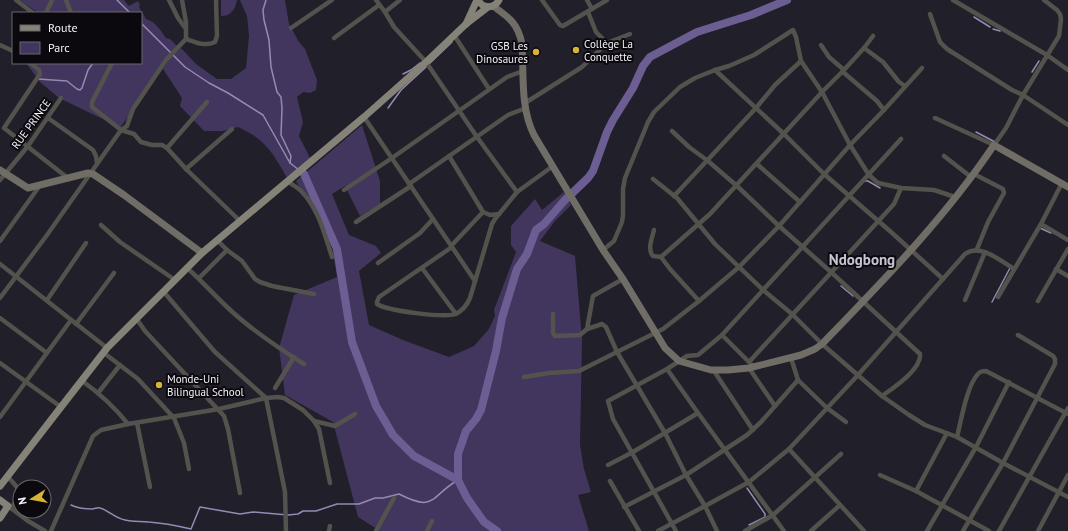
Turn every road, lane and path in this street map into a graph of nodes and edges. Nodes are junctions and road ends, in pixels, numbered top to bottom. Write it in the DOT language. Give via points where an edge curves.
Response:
graph roads {
  1 [pos="16,0"];
  2 [pos="52,0"];
  3 [pos="66,0"];
  4 [pos="168,0"];
  5 [pos="182,0"];
  6 [pos="216,0"];
  7 [pos="332,0"];
  8 [pos="376,0"];
  9 [pos="400,0"];
  10 [pos="478,0"];
  11 [pos="499,0"];
  12 [pos="542,0"];
  13 [pos="587,0"];
  14 [pos="607,0"];
  15 [pos="954,0"];
  16 [pos="1044,0"];
  17 [pos="379,5"];
  18 [pos="490,7"];
  19 [pos="590,10"];
  20 [pos="31,12"];
  21 [pos="46,12"];
  22 [pos="71,12"];
  23 [pos="385,12"];
  24 [pos="930,14"];
  25 [pos="506,16"];
  26 [pos="466,24"];
  27 [pos="291,28"];
  28 [pos="186,29"];
  29 [pos="630,34"];
  30 [pos="454,35"];
  31 [pos="873,36"];
  32 [pos="334,38"];
  33 [pos="186,39"];
  34 [pos="607,43"];
  35 [pos="821,44"];
  36 [pos="0,45"];
  37 [pos="864,48"];
  38 [pos="12,51"];
  39 [pos="1047,55"];
  40 [pos="801,61"];
  41 [pos="426,62"];
  42 [pos="31,64"];
  43 [pos="111,64"];
  44 [pos="922,68"];
  45 [pos="715,70"];
  46 [pos="1068,70"];
  47 [pos="523,71"];
  48 [pos="844,71"];
  49 [pos="906,86"];
  50 [pos="489,89"];
  51 [pos="822,92"];
  52 [pos="1023,95"];
  53 [pos="61,98"];
  54 [pos="206,102"];
  55 [pos="525,105"];
  56 [pos="756,108"];
  57 [pos="459,110"];
  58 [pos="884,110"];
  59 [pos="364,117"];
  60 [pos="48,118"];
  61 [pos="935,118"];
  62 [pos="1068,125"];
  63 [pos="2,127"];
  64 [pos="232,129"];
  65 [pos="121,130"];
  66 [pos="672,131"];
  67 [pos="784,134"];
  68 [pos="477,137"];
  69 [pos="901,139"];
  70 [pos="850,145"];
  71 [pos="994,145"];
  72 [pos="28,146"];
  73 [pos="167,148"];
  74 [pos="449,156"];
  75 [pos="944,156"];
  76 [pos="392,158"];
  77 [pos="708,161"];
  78 [pos="97,164"];
  79 [pos="757,164"];
  80 [pos="553,166"];
  81 [pos="186,169"];
  82 [pos="2,172"];
  83 [pos="91,174"];
  84 [pos="824,174"];
  85 [pos="869,175"];
  86 [pos="972,175"];
  87 [pos="69,179"];
  88 [pos="653,179"];
  89 [pos="0,180"];
  90 [pos="288,182"];
  91 [pos="42,184"];
  92 [pos="410,185"];
  93 [pos="1065,185"];
  94 [pos="737,186"];
  95 [pos="901,188"];
  96 [pos="344,190"];
  97 [pos="517,192"];
  98 [pos="674,196"];
  99 [pos="849,196"];
  100 [pos="956,197"];
  101 [pos="800,202"];
  102 [pos="483,212"];
  103 [pos="499,214"];
  104 [pos="433,219"];
  105 [pos="240,220"];
  106 [pos="878,221"];
  107 [pos="356,222"];
  108 [pos="699,224"];
  109 [pos="1041,224"];
  110 [pos="101,225"];
  111 [pos="778,226"];
  112 [pos="654,230"];
  113 [pos="217,240"];
  114 [pos="1068,240"];
  115 [pos="0,241"];
  116 [pos="86,243"];
  117 [pos="452,246"];
  118 [pos="802,248"];
  119 [pos="976,249"];
  120 [pos="1068,249"];
  121 [pos="227,250"];
  122 [pos="603,250"];
  123 [pos="911,251"];
  124 [pos="985,252"];
  125 [pos="202,253"];
  126 [pos="660,257"];
  127 [pos="332,258"];
  128 [pos="378,263"];
  129 [pos="0,264"];
  130 [pos="739,266"];
  131 [pos="187,268"];
  132 [pos="422,268"];
  133 [pos="1014,269"];
  134 [pos="1056,269"];
  135 [pos="831,272"];
  136 [pos="114,273"];
  137 [pos="16,276"];
  138 [pos="1068,276"];
  139 [pos="199,278"];
  140 [pos="623,279"];
  141 [pos="943,279"];
  142 [pos="175,280"];
  143 [pos="475,281"];
  144 [pos="763,290"];
  145 [pos="163,291"];
  146 [pos="314,294"];
  147 [pos="998,297"];
  148 [pos="0,298"];
  149 [pos="47,300"];
  150 [pos="965,300"];
  151 [pos="699,301"];
  152 [pos="862,301"];
  153 [pos="1038,301"];
  154 [pos="456,314"];
  155 [pos="553,314"];
  156 [pos="792,314"];
  157 [pos="0,318"];
  158 [pos="136,318"];
  159 [pos="71,320"];
  160 [pos="76,324"];
  161 [pos="587,329"];
  162 [pos="897,332"];
  163 [pos="656,333"];
  164 [pos="722,334"];
  165 [pos="1018,335"];
  166 [pos="822,344"];
  167 [pos="106,350"];
  168 [pos="617,352"];
  169 [pos="47,353"];
  170 [pos="294,358"];
  171 [pos="791,358"];
  172 [pos="679,361"];
  173 [pos="0,364"];
  174 [pos="304,364"];
  175 [pos="120,365"];
  176 [pos="750,365"];
  177 [pos="667,369"];
  178 [pos="714,371"];
  179 [pos="858,375"];
  180 [pos="524,377"];
  181 [pos="81,380"];
  182 [pos="798,380"];
  183 [pos="26,382"];
  184 [pos="1009,382"];
  185 [pos="636,385"];
  186 [pos="275,388"];
  187 [pos="98,393"];
  188 [pos="882,396"];
  189 [pos="1038,397"];
  190 [pos="266,398"];
  191 [pos="775,406"];
  192 [pos="60,407"];
  193 [pos="827,408"];
  194 [pos="219,410"];
  195 [pos="1067,411"];
  196 [pos="698,413"];
  197 [pos="1,414"];
  198 [pos="355,414"];
  199 [pos="174,418"];
  200 [pos="314,421"];
  201 [pos="137,422"];
  202 [pos="846,422"];
  203 [pos="128,424"];
  204 [pos="753,430"];
  205 [pos="665,433"];
  206 [pos="947,433"];
  207 [pos="957,437"];
  208 [pos="976,447"];
  209 [pos="789,449"];
  210 [pos="725,450"];
  211 [pos="633,452"];
  212 [pos="841,454"];
  213 [pos="1003,463"];
  214 [pos="608,465"];
  215 [pos="189,469"];
  216 [pos="686,475"];
  217 [pos="880,475"];
  218 [pos="1068,475"];
  219 [pos="1030,476"];
  220 [pos="8,477"];
  221 [pos="815,477"];
  222 [pos="610,481"];
  223 [pos="749,482"];
  224 [pos="330,483"];
  225 [pos="0,486"];
  226 [pos="150,487"];
  227 [pos="916,491"];
  228 [pos="654,492"];
  229 [pos="1059,492"];
  230 [pos="240,493"];
  231 [pos="1068,497"];
  232 [pos="394,498"];
  233 [pos="0,500"];
  234 [pos="840,504"];
  235 [pos="705,506"];
  236 [pos="941,506"];
  237 [pos="9,507"];
  238 [pos="624,507"];
  239 [pos="773,515"];
  240 [pos="0,518"];
  241 [pos="432,521"];
  242 [pos="969,521"];
  243 [pos="672,523"];
  244 [pos="45,531"];
  245 [pos="51,531"];
  246 [pos="286,531"];
  247 [pos="376,531"];
  248 [pos="427,531"];
  249 [pos="639,531"];
  250 [pos="658,531"];
  251 [pos="676,531"];
  252 [pos="717,531"];
  253 [pos="745,531"];
  254 [pos="784,531"];
  255 [pos="811,531"];
  256 [pos="864,531"];
  257 [pos="927,531"];
  258 [pos="963,531"];
  259 [pos="988,531"];
  260 [pos="999,531"];
  261 [pos="1038,531"];
  1 -- 20 [label="street"];
  2 -- 21 [label="street"];
  3 -- 22 [label="street"];
  4 -- 28 [label="street"];
  5 -- 28 [label="street"];
  6 -- 33 [label="street" via="215,42 209,45"];
  7 -- 27 [label="street"];
  8 -- 17 [label="street"];
  9 -- 23 [label="street"];
  10 -- 18 [label="main road" via="483,6"];
  10 -- 26 [label="main road"];
  11 -- 18 [label="main road"];
  11 -- 25 [label="main road"];
  12 -- 19 [label="street" via="563,26"];
  13 -- 19 [label="street"];
  14 -- 19 [label="street"];
  15 -- 39 [label="street"];
  16 -- 39 [label="street" via="1057,10 1061,19 1059,36"];
  17 -- 23 [label="street"];
  17 -- 32 [label="street"];
  18 -- 25 [label="main road"];
  18 -- 26 [label="main road"];
  19 -- 34 [label="street" via="596,32"];
  23 -- 41 [label="street" via="398,33"];
  24 -- 52 [label="street" via="940,42 947,50"];
  25 -- 47 [label="main road" via="515,24 520,35"];
  26 -- 30 [label="main road"];
  28 -- 33 [label="street"];
  29 -- 34 [label="street"];
  30 -- 41 [label="main road"];
  30 -- 50 [label="street"];
  31 -- 37 [label="street"];
  33 -- 65 [label="street" via="166,60 133,109 128,126"];
  34 -- 55 [label="street" via="582,67"];
  35 -- 48 [label="street" via="829,57"];
  36 -- 38 [label="street"];
  37 -- 48 [label="street"];
  37 -- 49 [label="street" via="883,62 899,82"];
  39 -- 46 [label="street"];
  39 -- 52 [label="street"];
  40 -- 45 [label="street" via="792,29 754,55"];
  40 -- 51 [label="street"];
  40 -- 56 [label="street" via="775,85"];
  41 -- 57 [label="street"];
  41 -- 59 [label="main road"];
  42 -- 63 [label="street" via="40,74"];
  43 -- 65 [label="street" via="91,104"];
  44 -- 49 [label="street"];
  45 -- 56 [label="street"];
  45 -- 122 [label="street" via="680,87 654,112 624,184 622,222 614,241"];
  47 -- 50 [label="street"];
  47 -- 55 [label="main road"];
  48 -- 51 [label="street"];
  48 -- 58 [label="street"];
  49 -- 58 [label="street"];
  50 -- 57 [label="street"];
  51 -- 67 [label="street"];
  51 -- 70 [label="street"];
  52 -- 62 [label="street"];
  52 -- 71 [label="street"];
  53 -- 60 [label="street, RUE PRINCE"];
  54 -- 73 [label="street"];
  55 -- 68 [label="street"];
  55 -- 80 [label="main road" via="531,128"];
  56 -- 67 [label="street"];
  56 -- 77 [label="street"];
  57 -- 68 [label="street"];
  57 -- 76 [label="street"];
  58 -- 70 [label="street"];
  59 -- 76 [label="street"];
  59 -- 90 [label="main road"];
  60 -- 72 [label="street, RUE PRINCE"];
  60 -- 78 [label="street" via="93,150"];
  61 -- 71 [label="street"];
  63 -- 72 [label="street"];
  64 -- 81 [label="street"];
  65 -- 73 [label="street" via="134,134 141,142"];
  65 -- 78 [label="street"];
  66 -- 77 [label="street"];
  67 -- 79 [label="street"];
  67 -- 84 [label="street"];
  68 -- 74 [label="street"];
  68 -- 97 [label="street"];
  69 -- 85 [label="street"];
  70 -- 84 [label="street"];
  70 -- 85 [label="street"];
  71 -- 86 [label="main road"];
  71 -- 93 [label="main road"];
  72 -- 82 [label="street, RUE PRINCE"];
  72 -- 87 [label="street"];
  73 -- 81 [label="street"];
  74 -- 92 [label="street"];
  74 -- 102 [label="street"];
  75 -- 86 [label="street"];
  76 -- 92 [label="street"];
  76 -- 96 [label="street"];
  77 -- 94 [label="street"];
  77 -- 98 [label="street"];
  78 -- 83 [label="street"];
  79 -- 94 [label="street"];
  79 -- 101 [label="street"];
  80 -- 97 [label="street"];
  80 -- 122 [label="main road"];
  81 -- 105 [label="street"];
  82 -- 89 [label="street, RUE PRINCE"];
  82 -- 91 [label="main road" via="25,188"];
  83 -- 87 [label="main road"];
  83 -- 125 [label="main road" via="124,195"];
  83 -- 137 [label="street"];
  84 -- 99 [label="street"];
  84 -- 101 [label="street"];
  85 -- 95 [label="street" via="878,183"];
  85 -- 99 [label="street"];
  86 -- 100 [label="main road"];
  86 -- 119 [label="street" via="1003,189 1004,193"];
  87 -- 91 [label="main road"];
  88 -- 98 [label="street"];
  90 -- 105 [label="main road"];
  90 -- 127 [label="street" via="302,192 312,206 325,234"];
  91 -- 115 [label="street"];
  92 -- 104 [label="street"];
  92 -- 107 [label="street"];
  93 -- 109 [label="street"];
  94 -- 108 [label="street"];
  94 -- 111 [label="street"];
  95 -- 100 [label="street" via="934,190"];
  95 -- 106 [label="street" via="894,204"];
  97 -- 103 [label="street"];
  98 -- 108 [label="street"];
  99 -- 106 [label="street"];
  99 -- 118 [label="street"];
  100 -- 123 [label="main road"];
  101 -- 111 [label="street"];
  102 -- 103 [label="street" via="490,215"];
  102 -- 117 [label="street"];
  103 -- 143 [label="street" via="489,232"];
  104 -- 117 [label="street"];
  104 -- 128 [label="street" via="420,233"];
  105 -- 113 [label="main road"];
  106 -- 123 [label="street"];
  106 -- 135 [label="street"];
  108 -- 126 [label="street"];
  108 -- 130 [label="street"];
  109 -- 114 [label="street"];
  109 -- 133 [label="street"];
  110 -- 142 [label="street" via="120,242"];
  111 -- 118 [label="street"];
  111 -- 130 [label="street"];
  112 -- 126 [label="street" via="650,253"];
  113 -- 121 [label="street"];
  113 -- 125 [label="main road"];
  116 -- 149 [label="street"];
  117 -- 132 [label="street"];
  117 -- 143 [label="street"];
  118 -- 135 [label="street"];
  118 -- 144 [label="street"];
  119 -- 124 [label="street"];
  119 -- 141 [label="street" via="965,254"];
  120 -- 134 [label="street"];
  121 -- 139 [label="street"];
  121 -- 146 [label="street" via="242,261 260,282"];
  122 -- 140 [label="main road"];
  123 -- 141 [label="street"];
  123 -- 152 [label="main road"];
  124 -- 133 [label="street"];
  124 -- 150 [label="street"];
  125 -- 131 [label="main road"];
  126 -- 151 [label="street"];
  129 -- 137 [label="street"];
  130 -- 144 [label="street"];
  130 -- 151 [label="street"];
  131 -- 139 [label="street"];
  131 -- 142 [label="main road"];
  132 -- 154 [label="street"];
  132 -- 154 [label="street" via="379,297 377,304 440,316"];
  133 -- 147 [label="street"];
  134 -- 138 [label="street"];
  134 -- 153 [label="street"];
  135 -- 152 [label="street"];
  135 -- 156 [label="street"];
  136 -- 160 [label="street"];
  137 -- 148 [label="street"];
  137 -- 149 [label="street"];
  139 -- 170 [label="street" via="227,307"];
  140 -- 161 [label="street" via="593,296"];
  140 -- 163 [label="main road"];
  141 -- 162 [label="street"];
  142 -- 145 [label="main road"];
  143 -- 154 [label="street" via="468,303"];
  144 -- 156 [label="street"];
  144 -- 164 [label="street"];
  145 -- 158 [label="main road"];
  145 -- 190 [label="street" via="215,352"];
  149 -- 159 [label="street"];
  151 -- 163 [label="street"];
  152 -- 162 [label="street"];
  152 -- 166 [label="main road"];
  155 -- 161 [label="street" via="555,336 580,334"];
  156 -- 166 [label="street"];
  156 -- 176 [label="street"];
  157 -- 169 [label="street"];
  158 -- 167 [label="main road"];
  158 -- 194 [label="street" via="145,331"];
  159 -- 160 [label="street"];
  159 -- 169 [label="street"];
  160 -- 167 [label="street"];
  161 -- 168 [label="street" via="604,325"];
  162 -- 179 [label="street"];
  162 -- 188 [label="street" via="920,354 920,360 907,377"];
  163 -- 168 [label="street"];
  163 -- 172 [label="main road" via="665,348"];
  164 -- 172 [label="street" via="698,355 688,355"];
  164 -- 176 [label="street"];
  165 -- 189 [label="street" via="1055,358 1055,364"];
  166 -- 171 [label="main road"];
  166 -- 179 [label="street"];
  167 -- 175 [label="street"];
  167 -- 181 [label="main road"];
  168 -- 180 [label="street" via="580,370"];
  168 -- 185 [label="street"];
  169 -- 183 [label="street"];
  170 -- 174 [label="street"];
  170 -- 186 [label="street"];
  171 -- 176 [label="main road"];
  171 -- 182 [label="street"];
  172 -- 177 [label="street"];
  172 -- 178 [label="main road"];
  173 -- 183 [label="street"];
  175 -- 187 [label="street"];
  175 -- 199 [label="street" via="138,379"];
  176 -- 178 [label="main road"];
  176 -- 191 [label="street"];
  177 -- 185 [label="street"];
  177 -- 196 [label="street"];
  178 -- 204 [label="street"];
  179 -- 188 [label="street"];
  179 -- 193 [label="street"];
  181 -- 187 [label="street"];
  181 -- 192 [label="main road"];
  182 -- 191 [label="street"];
  182 -- 193 [label="street"];
  183 -- 192 [label="street"];
  183 -- 197 [label="street"];
  184 -- 189 [label="street"];
  184 -- 207 [label="street" via="986,371 978,373 970,389"];
  184 -- 208 [label="street"];
  185 -- 205 [label="street"];
  185 -- 211 [label="street" via="610,399 608,403 613,419"];
  187 -- 203 [label="street"];
  188 -- 206 [label="street" via="916,419"];
  189 -- 195 [label="street"];
  189 -- 213 [label="street"];
  190 -- 194 [label="street"];
  190 -- 200 [label="street" via="278,397 289,401"];
  190 -- 246 [label="street" via="285,492"];
  191 -- 204 [label="street"];
  192 -- 220 [label="main road"];
  193 -- 202 [label="street"];
  193 -- 209 [label="street"];
  194 -- 199 [label="street"];
  194 -- 230 [label="street" via="226,420"];
  195 -- 219 [label="street"];
  196 -- 205 [label="street"];
  196 -- 210 [label="street"];
  198 -- 200 [label="street" via="335,426"];
  199 -- 201 [label="street"];
  199 -- 215 [label="street" via="184,443"];
  200 -- 224 [label="street" via="319,428"];
  201 -- 203 [label="street"];
  201 -- 226 [label="street"];
  203 -- 245 [label="street" via="101,430 93,436"];
  204 -- 210 [label="street"];
  205 -- 211 [label="street"];
  205 -- 216 [label="street"];
  206 -- 207 [label="street"];
  206 -- 227 [label="street"];
  207 -- 208 [label="street"];
  208 -- 213 [label="street"];
  208 -- 236 [label="street"];
  209 -- 221 [label="street"];
  209 -- 223 [label="street"];
  210 -- 216 [label="street"];
  210 -- 223 [label="street"];
  211 -- 214 [label="street"];
  211 -- 228 [label="street"];
  212 -- 221 [label="street"];
  213 -- 219 [label="street"];
  213 -- 242 [label="street"];
  216 -- 228 [label="street"];
  216 -- 235 [label="street"];
  217 -- 227 [label="street"];
  218 -- 229 [label="street"];
  219 -- 229 [label="street"];
  219 -- 260 [label="street"];
  220 -- 225 [label="main road"];
  220 -- 237 [label="street" via="20,492"];
  221 -- 234 [label="street"];
  221 -- 239 [label="street"];
  222 -- 238 [label="street"];
  223 -- 235 [label="street"];
  223 -- 239 [label="street"];
  227 -- 236 [label="street"];
  228 -- 238 [label="street"];
  228 -- 243 [label="street"];
  229 -- 231 [label="street"];
  229 -- 261 [label="street"];
  232 -- 247 [label="street"];
  233 -- 237 [label="main road"];
  234 -- 255 [label="street"];
  234 -- 256 [label="street"];
  235 -- 243 [label="street"];
  235 -- 252 [label="street"];
  236 -- 242 [label="street"];
  236 -- 257 [label="street"];
  237 -- 240 [label="main road"];
  237 -- 244 [label="street"];
  238 -- 249 [label="street"];
  239 -- 253 [label="street"];
  239 -- 254 [label="street"];
  241 -- 248 [label="street"];
  242 -- 258 [label="street"];
  242 -- 259 [label="street"];
  243 -- 250 [label="street"];
  243 -- 251 [label="street"];
}
